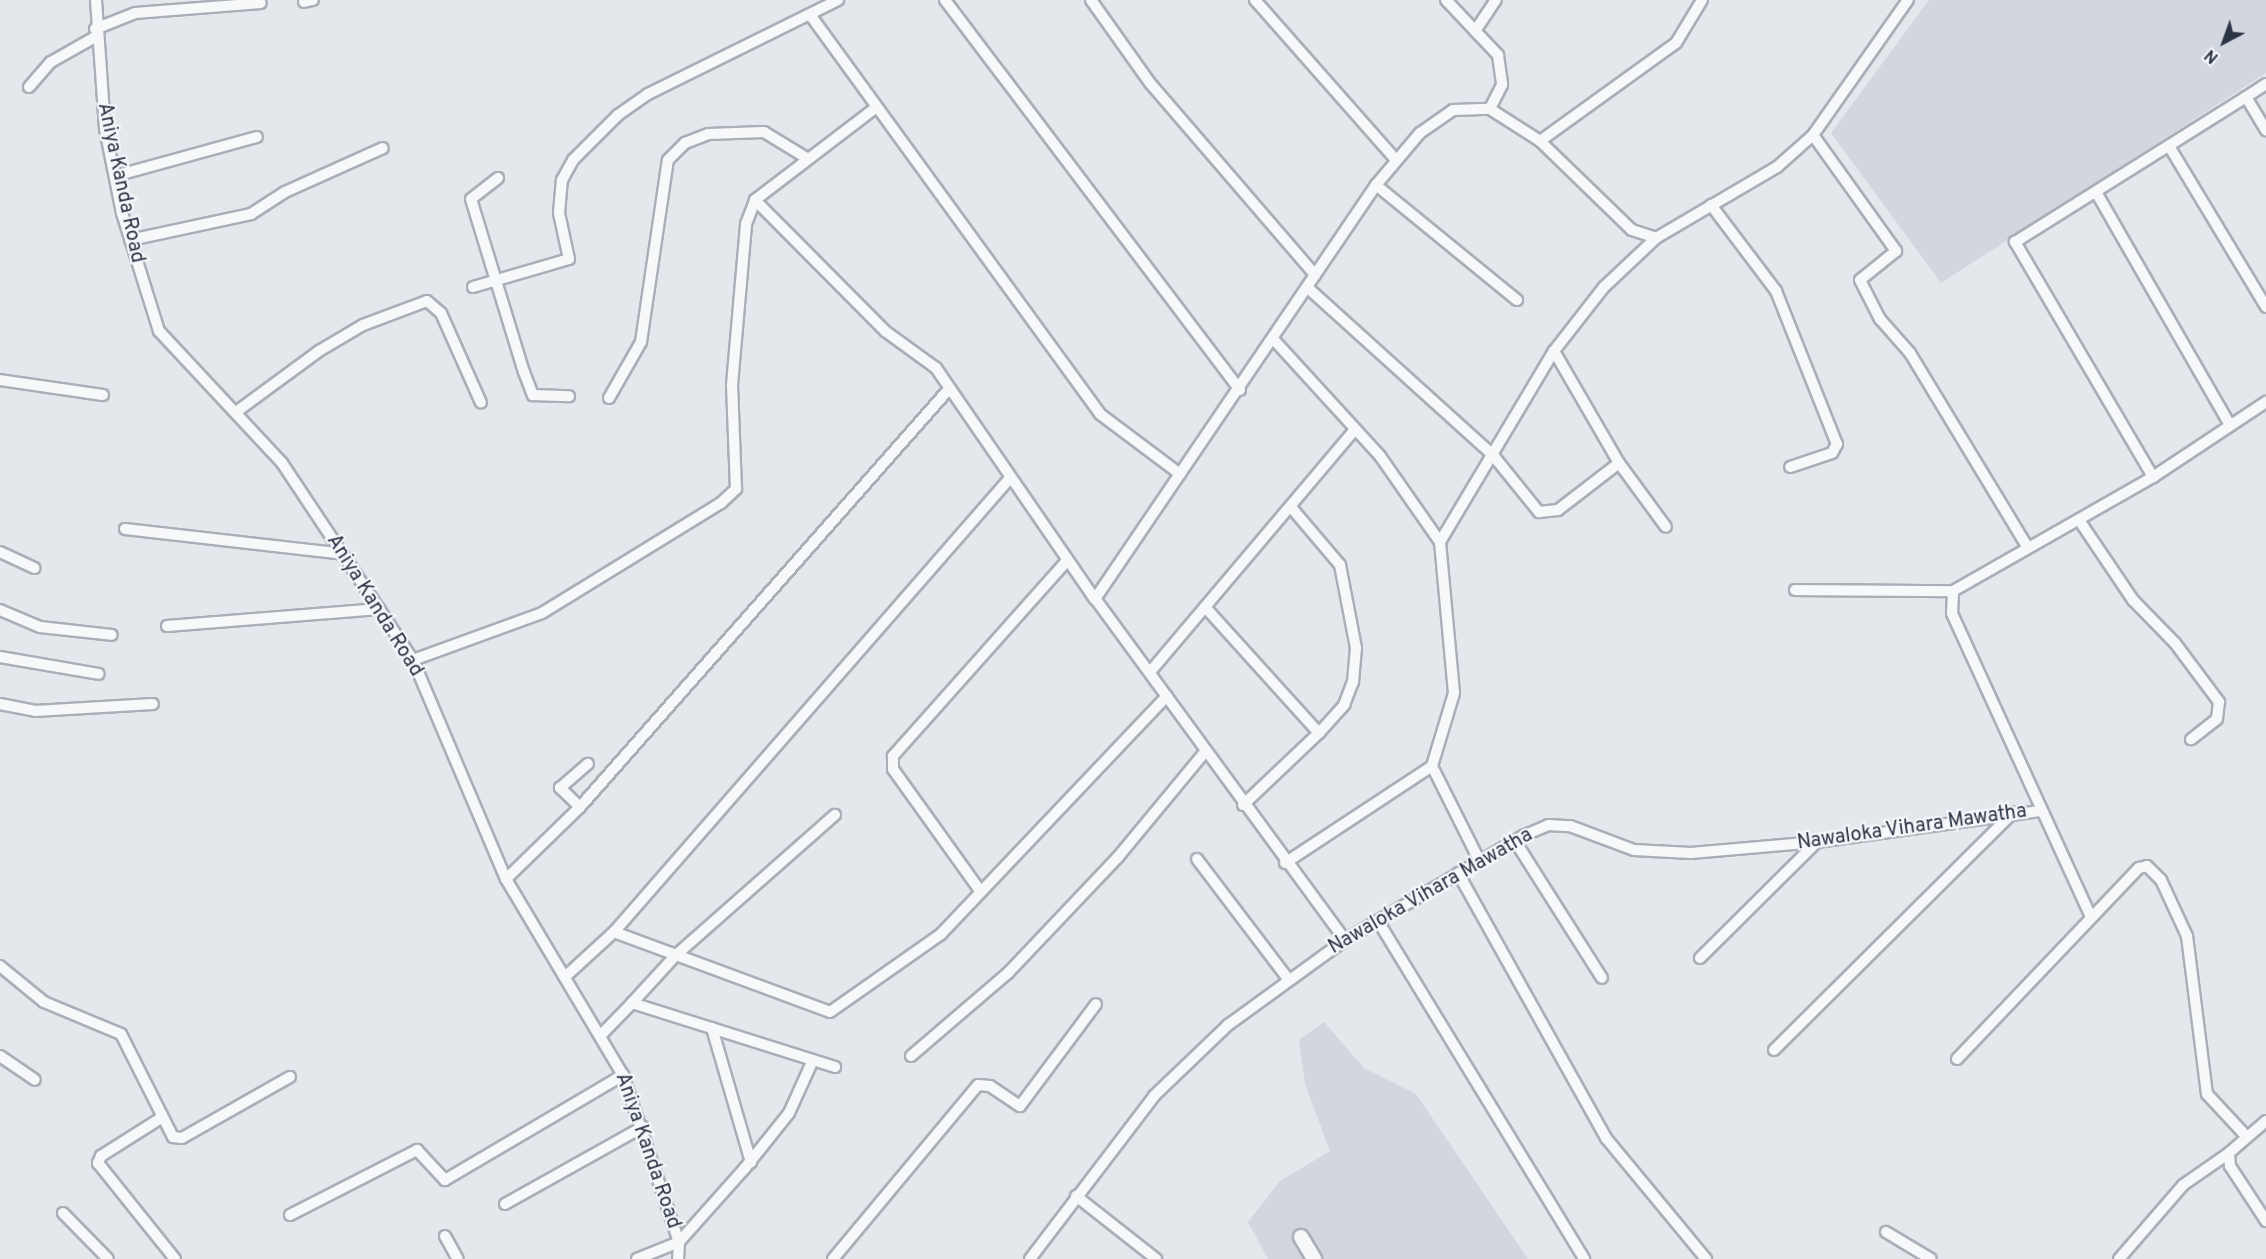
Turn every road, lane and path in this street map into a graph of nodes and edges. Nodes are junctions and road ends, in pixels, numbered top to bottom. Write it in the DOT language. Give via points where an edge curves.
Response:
graph roads {
  1 [pos="96,0"];
  2 [pos="837,0"];
  3 [pos="945,0"];
  4 [pos="1091,0"];
  5 [pos="1255,0"];
  6 [pos="1446,0"];
  7 [pos="1496,0"];
  8 [pos="1701,0"];
  9 [pos="1908,0"];
  10 [pos="261,3"];
  11 [pos="812,16"];
  12 [pos="1476,31"];
  13 [pos="95,33"];
  14 [pos="2266,84"];
  15 [pos="29,87"];
  16 [pos="2246,97"];
  17 [pos="874,109"];
  18 [pos="1490,109"];
  19 [pos="2266,130"];
  20 [pos="1814,135"];
  21 [pos="257,137"];
  22 [pos="1540,141"];
  23 [pos="2169,146"];
  24 [pos="383,148"];
  25 [pos="805,157"];
  26 [pos="1396,160"];
  27 [pos="115,176"];
  28 [pos="498,178"];
  29 [pos="1376,185"];
  30 [pos="2096,192"];
  31 [pos="755,200"];
  32 [pos="1711,205"];
  33 [pos="1656,238"];
  34 [pos="130,240"];
  35 [pos="1316,275"];
  36 [pos="499,278"];
  37 [pos="473,286"];
  38 [pos="1308,288"];
  39 [pos="1517,300"];
  40 [pos="2266,307"];
  41 [pos="1275,341"];
  42 [pos="1554,351"];
  43 [pos="0,380"];
  44 [pos="949,388"];
  45 [pos="1240,390"];
  46 [pos="103,395"];
  47 [pos="569,396"];
  48 [pos="609,398"];
  49 [pos="2266,402"];
  50 [pos="481,403"];
  51 [pos="236,412"];
  52 [pos="2230,425"];
  53 [pos="1355,429"];
  54 [pos="1492,454"];
  55 [pos="1619,463"];
  56 [pos="1790,467"];
  57 [pos="1180,474"];
  58 [pos="2153,477"];
  59 [pos="1010,478"];
  60 [pos="1290,506"];
  61 [pos="2079,520"];
  62 [pos="1666,527"];
  63 [pos="125,529"];
  64 [pos="1440,542"];
  65 [pos="2027,546"];
  66 [pos="0,552"];
  67 [pos="343,554"];
  68 [pos="1067,561"];
  69 [pos="34,568"];
  70 [pos="1795,590"];
  71 [pos="1953,591"];
  72 [pos="1095,599"];
  73 [pos="1205,607"];
  74 [pos="379,609"];
  75 [pos="0,610"];
  76 [pos="167,626"];
  77 [pos="112,635"];
  78 [pos="0,657"];
  79 [pos="413,660"];
  80 [pos="1150,672"];
  81 [pos="99,674"];
  82 [pos="1167,696"];
  83 [pos="0,704"];
  84 [pos="153,704"];
  85 [pos="1319,733"];
  86 [pos="2191,739"];
  87 [pos="1205,752"];
  88 [pos="588,764"];
  89 [pos="1432,766"];
  90 [pos="1243,805"];
  91 [pos="580,807"];
  92 [pos="2040,811"];
  93 [pos="2013,813"];
  94 [pos="835,815"];
  95 [pos="1515,841"];
  96 [pos="1817,842"];
  97 [pos="1197,859"];
  98 [pos="1479,860"];
  99 [pos="1285,863"];
  100 [pos="1458,873"];
  101 [pos="506,879"];
  102 [pos="981,892"];
  103 [pos="2091,917"];
  104 [pos="1378,921"];
  105 [pos="614,932"];
  106 [pos="1345,940"];
  107 [pos="676,955"];
  108 [pos="1700,958"];
  109 [pos="0,966"];
  110 [pos="567,975"];
  111 [pos="1602,978"];
  112 [pos="1289,980"];
  113 [pos="632,1003"];
  114 [pos="1096,1004"];
  115 [pos="712,1028"];
  116 [pos="600,1035"];
  117 [pos="1774,1050"];
  118 [pos="0,1056"];
  119 [pos="911,1056"];
  120 [pos="1957,1059"];
  121 [pos="813,1060"];
  122 [pos="835,1067"];
  123 [pos="623,1075"];
  124 [pos="290,1077"];
  125 [pos="35,1080"];
  126 [pos="161,1118"];
  127 [pos="2266,1121"];
  128 [pos="643,1128"];
  129 [pos="2246,1136"];
  130 [pos="2229,1154"];
  131 [pos="750,1162"];
  132 [pos="1076,1196"];
  133 [pos="505,1204"];
  134 [pos="63,1214"];
  135 [pos="290,1215"];
  136 [pos="2266,1221"];
  137 [pos="1886,1232"];
  138 [pos="445,1236"];
  139 [pos="1301,1237"];
  140 [pos="679,1242"];
  141 [pos="108,1259"];
  142 [pos="175,1259"];
  143 [pos="458,1259"];
  144 [pos="637,1259"];
  145 [pos="678,1259"];
  146 [pos="833,1259"];
  147 [pos="1030,1259"];
  148 [pos="1156,1259"];
  149 [pos="1314,1259"];
  150 [pos="1584,1259"];
  151 [pos="1706,1259"];
  152 [pos="1931,1259"];
  153 [pos="2119,1259"];
  1 -- 13 [label="street, Aniya Kanda Road"];
  2 -- 11 [label="street"];
  3 -- 45 [label="street"];
  4 -- 35 [label="street" via="1150,83"];
  5 -- 26 [label="street"];
  6 -- 12 [label="street"];
  7 -- 12 [label="street"];
  8 -- 22 [label="street" via="1676,43"];
  9 -- 20 [label="street"];
  10 -- 13 [label="street" via="135,13"];
  11 -- 17 [label="street"];
  11 -- 36 [label="street" via="648,94 618,115 573,160 562,180 560,213 569,259 548,269"];
  12 -- 18 [label="street" via="1498,56 1502,85"];
  13 -- 15 [label="street" via="51,62"];
  13 -- 27 [label="street, Aniya Kanda Road"];
  14 -- 16 [label="street"];
  16 -- 19 [label="street"];
  16 -- 23 [label="street"];
  17 -- 25 [label="street"];
  17 -- 57 [label="street" via="1100,414"];
  18 -- 22 [label="street"];
  18 -- 26 [label="street" via="1453,110 1420,133"];
  20 -- 32 [label="street" via="1777,167"];
  20 -- 65 [label="street" via="1896,250 1860,280 1880,319 1910,353"];
  21 -- 27 [label="street"];
  22 -- 33 [label="street" via="1601,206 1632,230"];
  23 -- 30 [label="street"];
  23 -- 40 [label="street"];
  24 -- 34 [label="street" via="285,192 251,214"];
  25 -- 31 [label="street"];
  25 -- 48 [label="street" via="764,132 708,134 685,143 668,160 641,342"];
  26 -- 29 [label="street"];
  27 -- 34 [label="street, Aniya Kanda Road"];
  28 -- 36 [label="street" via="471,199"];
  29 -- 35 [label="street"];
  29 -- 39 [label="street"];
  30 -- 52 [label="street"];
  30 -- 58 [label="street" via="2015,242"];
  31 -- 44 [label="street" via="885,332 931,363"];
  31 -- 79 [label="street" via="746,224 732,385 736,489 721,503 542,613"];
  32 -- 33 [label="street"];
  32 -- 56 [label="street" via="1776,291 1836,444 1832,453"];
  33 -- 42 [label="street" via="1604,287"];
  34 -- 51 [label="street, Aniya Kanda Road" via="159,331"];
  35 -- 38 [label="street"];
  36 -- 37 [label="street"];
  36 -- 47 [label="street" via="533,395"];
  38 -- 41 [label="street"];
  38 -- 54 [label="street"];
  41 -- 45 [label="street"];
  41 -- 53 [label="street"];
  42 -- 54 [label="street"];
  42 -- 55 [label="street"];
  43 -- 46 [label="street"];
  44 -- 59 [label="street"];
  44 -- 91 [label="street"];
  45 -- 57 [label="street"];
  49 -- 52 [label="street"];
  50 -- 51 [label="street" via="441,313 427,301 336,341"];
  51 -- 67 [label="street, Aniya Kanda Road" via="282,463"];
  52 -- 58 [label="street"];
  53 -- 60 [label="street"];
  53 -- 64 [label="street"];
  54 -- 55 [label="street" via="1539,512 1548,514"];
  54 -- 64 [label="street"];
  55 -- 62 [label="street"];
  57 -- 72 [label="street"];
  58 -- 61 [label="street"];
  59 -- 68 [label="street"];
  59 -- 105 [label="street"];
  60 -- 73 [label="street"];
  60 -- 85 [label="street" via="1340,565 1356,648 1353,682 1344,705"];
  61 -- 65 [label="street"];
  61 -- 86 [label="street" via="2133,600 2175,643 2219,702 2217,719"];
  63 -- 67 [label="street"];
  64 -- 89 [label="street" via="1454,693"];
  65 -- 71 [label="street"];
  66 -- 69 [label="street"];
  67 -- 74 [label="street, Aniya Kanda Road"];
  68 -- 72 [label="street"];
  68 -- 102 [label="street" via="893,756 893,769"];
  70 -- 71 [label="street"];
  71 -- 92 [label="street" via="1952,613"];
  72 -- 80 [label="street"];
  73 -- 80 [label="street"];
  73 -- 85 [label="street"];
  74 -- 76 [label="street"];
  74 -- 79 [label="street, Aniya Kanda Road"];
  75 -- 77 [label="street" via="40,627"];
  78 -- 81 [label="street"];
  79 -- 101 [label="street, Aniya Kanda Road"];
  80 -- 82 [label="street"];
  82 -- 87 [label="street"];
  82 -- 102 [label="street"];
  83 -- 84 [label="street" via="35,711"];
  85 -- 90 [label="street"];
  87 -- 90 [label="street"];
  87 -- 119 [label="street" via="1118,857 1008,973"];
  88 -- 91 [label="street" via="560,788"];
  89 -- 98 [label="street"];
  89 -- 99 [label="street"];
  90 -- 99 [label="street"];
  91 -- 101 [label="street"];
  92 -- 93 [label="street, Nawaloka Vihara Mawatha"];
  92 -- 103 [label="street, Nawaloka Vihara Mawatha"];
  93 -- 96 [label="street, Nawaloka Vihara Mawatha"];
  93 -- 117 [label="street"];
  94 -- 107 [label="street"];
  95 -- 96 [label="street, Nawaloka Vihara Mawatha" via="1548,825 1569,826 1634,850 1680,853"];
  95 -- 98 [label="street, Nawaloka Vihara Mawatha"];
  95 -- 111 [label="street"];
  96 -- 108 [label="street"];
  97 -- 112 [label="street"];
  98 -- 100 [label="street, Nawaloka Vihara Mawatha"];
  99 -- 106 [label="street"];
  100 -- 104 [label="street, Nawaloka Vihara Mawatha"];
  100 -- 151 [label="street" via="1606,1138"];
  101 -- 110 [label="street, Aniya Kanda Road"];
  102 -- 107 [label="street" via="940,934 830,1012"];
  103 -- 120 [label="street"];
  103 -- 129 [label="street" via="2139,868 2147,866 2161,880 2193,964 2206,1094"];
  104 -- 106 [label="street, Nawaloka Vihara Mawatha"];
  104 -- 150 [label="street"];
  105 -- 107 [label="street"];
  105 -- 110 [label="street"];
  106 -- 112 [label="street, Nawaloka Vihara Mawatha"];
  107 -- 113 [label="street"];
  109 -- 126 [label="street" via="44,1002 121,1034"];
  110 -- 116 [label="street, Aniya Kanda Road"];
  112 -- 132 [label="street, Nawaloka Vihara Mawatha" via="1228,1025 1154,1096"];
  113 -- 115 [label="street"];
  113 -- 116 [label="street"];
  114 -- 146 [label="street" via="1020,1106 990,1086 978,1085"];
  115 -- 121 [label="street"];
  115 -- 131 [label="street"];
  116 -- 123 [label="street, Aniya Kanda Road"];
  118 -- 125 [label="street"];
  121 -- 122 [label="street"];
  121 -- 131 [label="street" via="789,1113"];
  123 -- 128 [label="street, Aniya Kanda Road"];
  123 -- 135 [label="street" via="445,1180 417,1150"];
  124 -- 126 [label="street" via="182,1138 173,1137"];
  126 -- 142 [label="street" via="101,1156 98,1163"];
  127 -- 129 [label="street"];
  128 -- 133 [label="street"];
  128 -- 140 [label="street, Aniya Kanda Road"];
  129 -- 130 [label="street"];
  130 -- 136 [label="street" via="2230,1166"];
  130 -- 153 [label="street" via="2183,1185"];
  131 -- 140 [label="street"];
  132 -- 147 [label="street, Nawaloka Vihara Mawatha"];
  132 -- 148 [label="street"];
  134 -- 141 [label="street"];
  137 -- 152 [label="street"];
  138 -- 143 [label="street"];
  139 -- 149 [label="street"];
  140 -- 144 [label="street"];
  140 -- 145 [label="street, Aniya Kanda Road"];
}
